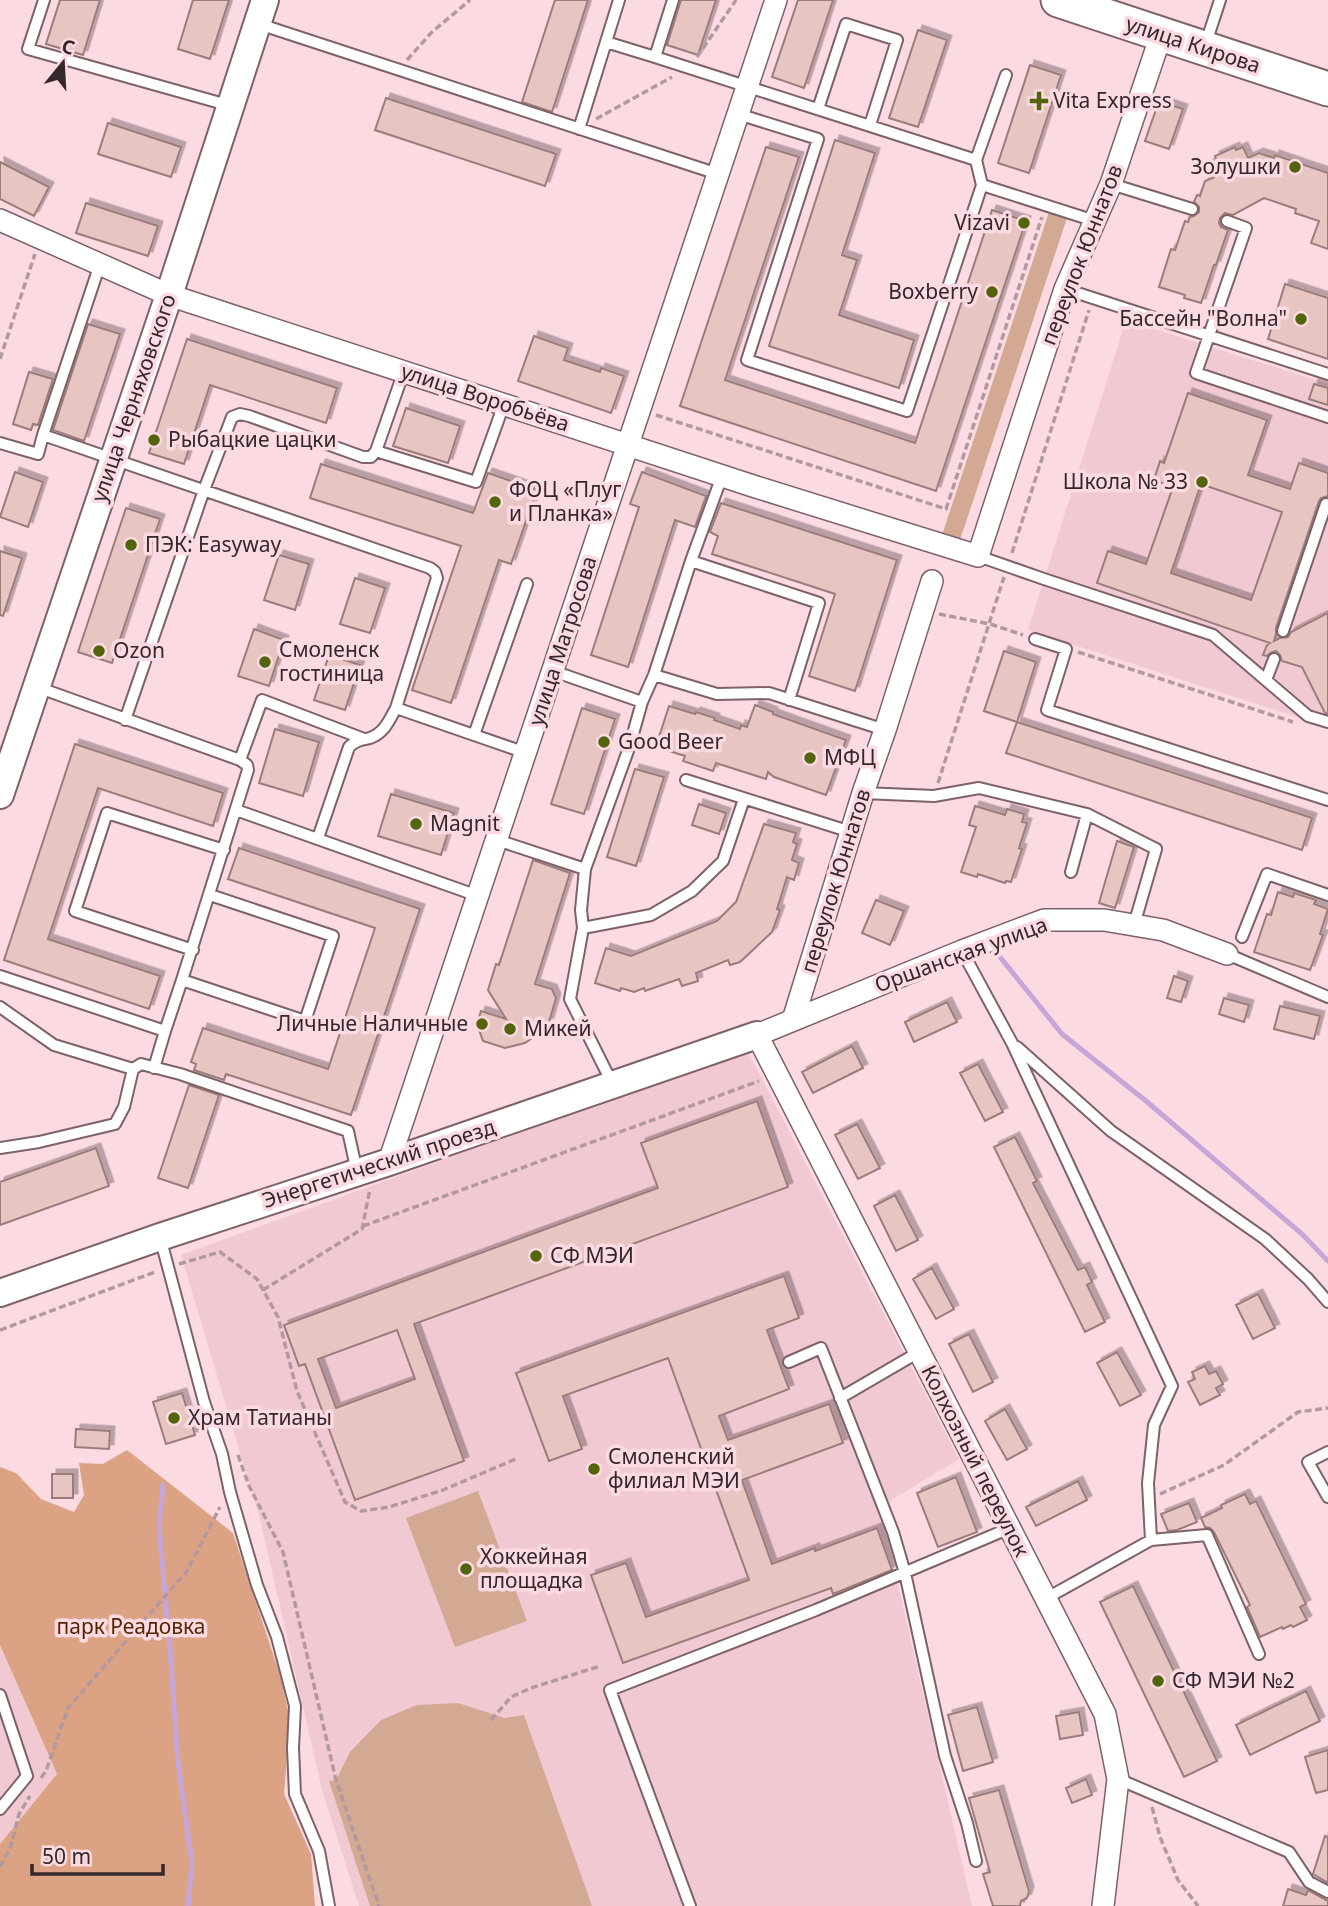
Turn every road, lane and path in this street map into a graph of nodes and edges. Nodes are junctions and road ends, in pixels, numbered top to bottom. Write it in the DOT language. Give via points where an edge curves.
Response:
graph roads {
  1 [pos="44,0"];
  2 [pos="470,0"];
  3 [pos="619,0"];
  4 [pos="673,0"];
  5 [pos="776,0"];
  6 [pos="1220,0"];
  7 [pos="1064,1"];
  8 [pos="261,12"];
  9 [pos="1161,35"];
  10 [pos="606,42"];
  11 [pos="1205,48"];
  12 [pos="655,57"];
  13 [pos="399,69"];
  14 [pos="1006,75"];
  15 [pos="747,87"];
  16 [pos="1328,89"];
  17 [pos="230,106"];
  18 [pos="818,109"];
  19 [pos="738,114"];
  20 [pos="870,125"];
  21 [pos="579,129"];
  22 [pos="976,160"];
  23 [pos="719,174"];
  24 [pos="1111,184"];
  25 [pos="982,185"];
  26 [pos="1192,209"];
  27 [pos="0,220"];
  28 [pos="1095,221"];
  29 [pos="1227,221"];
  30 [pos="40,238"];
  31 [pos="100,264"];
  32 [pos="1065,289"];
  33 [pos="169,295"];
  34 [pos="1093,298"];
  35 [pos="1209,336"];
  36 [pos="0,359"];
  37 [pos="404,371"];
  38 [pos="1328,374"];
  39 [pos="504,404"];
  40 [pos="1328,417"];
  41 [pos="43,435"];
  42 [pos="0,443"];
  43 [pos="629,444"];
  44 [pos="376,451"];
  45 [pos="114,460"];
  46 [pos="722,476"];
  47 [pos="204,490"];
  48 [pos="1326,504"];
  49 [pos="978,555"];
  50 [pos="691,561"];
  51 [pos="1008,566"];
  52 [pos="932,581"];
  53 [pos="527,584"];
  54 [pos="923,611"];
  55 [pos="990,624"];
  56 [pos="1283,631"];
  57 [pos="1035,639"];
  58 [pos="1066,649"];
  59 [pos="1274,659"];
  60 [pos="554,671"];
  61 [pos="654,675"];
  62 [pos="1266,680"];
  63 [pos="37,687"];
  64 [pos="789,700"];
  65 [pos="642,702"];
  66 [pos="396,708"];
  67 [pos="125,720"];
  68 [pos="1328,722"];
  69 [pos="1302,725"];
  70 [pos="885,730"];
  71 [pos="474,735"];
  72 [pos="363,739"];
  73 [pos="526,753"];
  74 [pos="240,760"];
  75 [pos="686,780"];
  76 [pos="863,793"];
  77 [pos="0,795"];
  78 [pos="934,796"];
  79 [pos="744,799"];
  80 [pos="1328,800"];
  81 [pos="236,810"];
  82 [pos="1087,814"];
  83 [pos="851,832"];
  84 [pos="318,838"];
  85 [pos="497,840"];
  86 [pos="224,850"];
  87 [pos="585,869"];
  88 [pos="1071,872"];
  89 [pos="210,895"];
  90 [pos="1328,895"];
  91 [pos="478,896"];
  92 [pos="1134,925"];
  93 [pos="583,928"];
  94 [pos="1242,937"];
  95 [pos="192,950"];
  96 [pos="962,951"];
  97 [pos="1227,954"];
  98 [pos="0,975"];
  99 [pos="182,980"];
  100 [pos="1328,996"];
  101 [pos="0,1007"];
  102 [pos="793,1020"];
  103 [pos="165,1031"];
  104 [pos="757,1035"];
  105 [pos="1012,1043"];
  106 [pos="154,1068"];
  107 [pos="133,1069"];
  108 [pos="777,1075"];
  109 [pos="613,1085"];
  110 [pos="0,1148"];
  111 [pos="373,1167"];
  112 [pos="363,1226"];
  113 [pos="160,1237"];
  114 [pos="167,1268"];
  115 [pos="263,1290"];
  116 [pos="0,1293"];
  117 [pos="1328,1302"];
  118 [pos="0,1330"];
  119 [pos="919,1352"];
  120 [pos="789,1362"];
  121 [pos="840,1398"];
  122 [pos="1328,1408"];
  123 [pos="236,1449"];
  124 [pos="1328,1452"];
  125 [pos="518,1458"];
  126 [pos="1328,1497"];
  127 [pos="1149,1499"];
  128 [pos="220,1507"];
  129 [pos="1010,1528"];
  130 [pos="1151,1540"];
  131 [pos="905,1573"];
  132 [pos="1045,1599"];
  133 [pos="1259,1654"];
  134 [pos="600,1666"];
  135 [pos="0,1695"];
  136 [pos="491,1720"];
  137 [pos="1118,1779"];
  138 [pos="39,1782"];
  139 [pos="1148,1791"];
  140 [pos="32,1792"];
  141 [pos="0,1809"];
  142 [pos="975,1861"];
  143 [pos="0,1867"];
  144 [pos="1328,1892"];
  145 [pos="329,1906"];
  146 [pos="379,1906"];
  147 [pos="690,1906"];
  148 [pos="1103,1906"];
  149 [pos="1198,1906"];
  1 -- 17 [label="lane" via="28,49"];
  2 -- 13 [label="path" via="431,33"];
  3 -- 10 [label="lane"];
  4 -- 12 [label="lane"];
  5 -- 15 [label="street, улица Матросова"];
  6 -- 11 [label="lane"];
  7 -- 9 [label="main road, улица Кирова"];
  8 -- 13 [label="lane"];
  8 -- 17 [label="street, улица Черняховского"];
  9 -- 11 [label="main road, улица Кирова"];
  9 -- 24 [label="street, переулок Юннатов"];
  10 -- 12 [label="lane"];
  10 -- 21 [label="lane"];
  11 -- 16 [label="main road, улица Кирова"];
  12 -- 15 [label="lane"];
  13 -- 21 [label="lane"];
  14 -- 22 [label="lane"];
  15 -- 18 [label="lane"];
  15 -- 19 [label="street, улица Матросова"];
  17 -- 33 [label="street, улица Черняховского"];
  18 -- 20 [label="lane"];
  18 -- 20 [label="lane" via="846,24 897,40"];
  19 -- 23 [label="street, улица Матросова"];
  19 -- 25 [label="lane" via="818,139 747,360 907,411"];
  20 -- 22 [label="lane"];
  21 -- 23 [label="lane"];
  22 -- 25 [label="lane"];
  23 -- 43 [label="street, улица Матросова"];
  24 -- 26 [label="lane"];
  24 -- 28 [label="street, переулок Юннатов"];
  25 -- 28 [label="lane"];
  27 -- 30 [label="street, улица Воробьёва"];
  28 -- 32 [label="street, переулок Юннатов"];
  29 -- 35 [label="lane" via="1246,228"];
  30 -- 31 [label="street, улица Воробьёва"];
  30 -- 36 [label="path"];
  31 -- 33 [label="street, улица Воробьёва"];
  31 -- 41 [label="lane"];
  32 -- 34 [label="lane"];
  32 -- 49 [label="street, переулок Юннатов"];
  33 -- 37 [label="street, улица Воробьёва"];
  33 -- 45 [label="street, улица Черняховского"];
  34 -- 35 [label="lane"];
  34 -- 51 [label="path"];
  35 -- 38 [label="lane"];
  35 -- 40 [label="lane" via="1196,373"];
  37 -- 39 [label="street, улица Воробьёва"];
  37 -- 44 [label="lane"];
  39 -- 43 [label="street, улица Воробьёва"];
  39 -- 44 [label="lane" via="476,482"];
  41 -- 42 [label="lane" via="37,454"];
  41 -- 45 [label="lane"];
  43 -- 46 [label="street, улица Воробьёва"];
  43 -- 60 [label="street, улица Матросова"];
  44 -- 47 [label="lane" via="363,457 240,414 232,417"];
  45 -- 47 [label="lane"];
  45 -- 63 [label="street, улица Черняховского"];
  46 -- 49 [label="street, улица Воробьёва"];
  46 -- 50 [label="lane"];
  47 -- 66 [label="lane" via="435,572 437,578"];
  47 -- 67 [label="lane"];
  48 -- 56 [label="lane"];
  49 -- 51 [label="lane"];
  50 -- 61 [label="lane"];
  50 -- 64 [label="lane" via="819,603"];
  51 -- 55 [label="path"];
  51 -- 62 [label="lane" via="1213,635"];
  52 -- 54 [label="street, переулок Юннатов"];
  53 -- 71 [label="lane"];
  54 -- 55 [label="path"];
  54 -- 70 [label="street, переулок Юннатов"];
  55 -- 57 [label="path"];
  55 -- 78 [label="path"];
  57 -- 58 [label="lane"];
  58 -- 69 [label="path"];
  58 -- 80 [label="lane" via="1047,710"];
  59 -- 62 [label="lane"];
  60 -- 65 [label="lane"];
  60 -- 73 [label="street, улица Матросова"];
  61 -- 64 [label="lane" via="718,694 769,694"];
  61 -- 65 [label="lane"];
  62 -- 68 [label="lane" via="1308,716"];
  63 -- 67 [label="lane"];
  63 -- 77 [label="street, улица Черняховского"];
  64 -- 70 [label="lane"];
  65 -- 87 [label="lane"];
  66 -- 71 [label="lane"];
  66 -- 72 [label="lane" via="386,728"];
  67 -- 74 [label="lane"];
  70 -- 76 [label="street, переулок Юннатов"];
  71 -- 73 [label="lane"];
  72 -- 74 [label="lane" via="262,700"];
  72 -- 84 [label="lane" via="349,747"];
  73 -- 85 [label="street, улица Матросова"];
  74 -- 81 [label="lane" via="248,770"];
  75 -- 79 [label="lane"];
  76 -- 78 [label="lane"];
  76 -- 83 [label="street, переулок Юннатов"];
  78 -- 82 [label="lane" via="979,788"];
  79 -- 83 [label="lane"];
  79 -- 93 [label="lane" via="723,861 692,891 651,915"];
  81 -- 84 [label="lane"];
  81 -- 86 [label="lane"];
  82 -- 88 [label="lane"];
  82 -- 92 [label="lane" via="1156,849"];
  83 -- 102 [label="street, переулок Юннатов"];
  84 -- 91 [label="lane"];
  85 -- 87 [label="lane"];
  85 -- 91 [label="street, улица Матросова"];
  86 -- 89 [label="lane"];
  86 -- 95 [label="lane" via="107,813 75,911"];
  87 -- 93 [label="lane"];
  89 -- 95 [label="lane"];
  89 -- 99 [label="lane" via="334,936 305,1021"];
  90 -- 94 [label="lane" via="1268,874"];
  91 -- 111 [label="street, улица Матросова"];
  92 -- 96 [label="street, Оршанская улица" via="1044,920"];
  92 -- 97 [label="street, Оршанская улица" via="1163,930"];
  93 -- 109 [label="lane" via="570,999"];
  95 -- 99 [label="lane"];
  96 -- 102 [label="street, Оршанская улица"];
  96 -- 105 [label="lane"];
  97 -- 100 [label="lane, Оршанская улица"];
  98 -- 103 [label="lane"];
  99 -- 103 [label="lane"];
  101 -- 107 [label="lane" via="54,1045"];
  102 -- 104 [label="street, Оршанская улица"];
  103 -- 106 [label="lane"];
  104 -- 108 [label="street, Колхозный переулок"];
  104 -- 109 [label="street, Энергетический проезд"];
  105 -- 117 [label="lane" via="1111,1131 1265,1239"];
  105 -- 127 [label="lane" via="1172,1386 1154,1425"];
  106 -- 107 [label="lane" via="141,1064"];
  106 -- 111 [label="lane" via="348,1131"];
  107 -- 110 [label="lane" via="115,1124"];
  108 -- 112 [label="path"];
  108 -- 119 [label="street, Колхозный переулок"];
  109 -- 111 [label="street, Энергетический проезд"];
  111 -- 112 [label="path"];
  111 -- 113 [label="street, Энергетический проезд"];
  112 -- 115 [label="path"];
  113 -- 114 [label="lane"];
  113 -- 116 [label="street, Энергетический проезд"];
  114 -- 115 [label="path" via="220,1252 257,1279"];
  114 -- 118 [label="path"];
  114 -- 145 [label="lane" via="295,1706 295,1794 318,1851"];
  115 -- 125 [label="path" via="278,1317 297,1391 345,1502 361,1511 389,1507"];
  119 -- 121 [label="lane"];
  119 -- 129 [label="street, Колхозный переулок"];
  120 -- 121 [label="lane" via="821,1348"];
  121 -- 131 [label="lane"];
  122 -- 127 [label="path" via="1298,1412 1224,1465"];
  123 -- 146 [label="path" via="283,1552 336,1780"];
  124 -- 126 [label="lane" via="1308,1462"];
  127 -- 130 [label="lane"];
  128 -- 138 [label="path" via="187,1571 68,1708"];
  129 -- 131 [label="lane"];
  129 -- 132 [label="street, Колхозный переулок"];
  130 -- 132 [label="lane"];
  130 -- 133 [label="lane" via="1207,1535"];
  131 -- 142 [label="lane" via="934,1711"];
  131 -- 147 [label="lane" via="610,1690"];
  132 -- 137 [label="street, Колхозный переулок" via="1105,1714"];
  134 -- 136 [label="path" via="511,1697"];
  135 -- 141 [label="lane" via="27,1776"];
  137 -- 139 [label="lane"];
  137 -- 148 [label="street, Колхозный переулок"];
  139 -- 144 [label="lane" via="1289,1852 1309,1882"];
  139 -- 149 [label="path" via="1178,1881"];
  140 -- 143 [label="path"];
}
